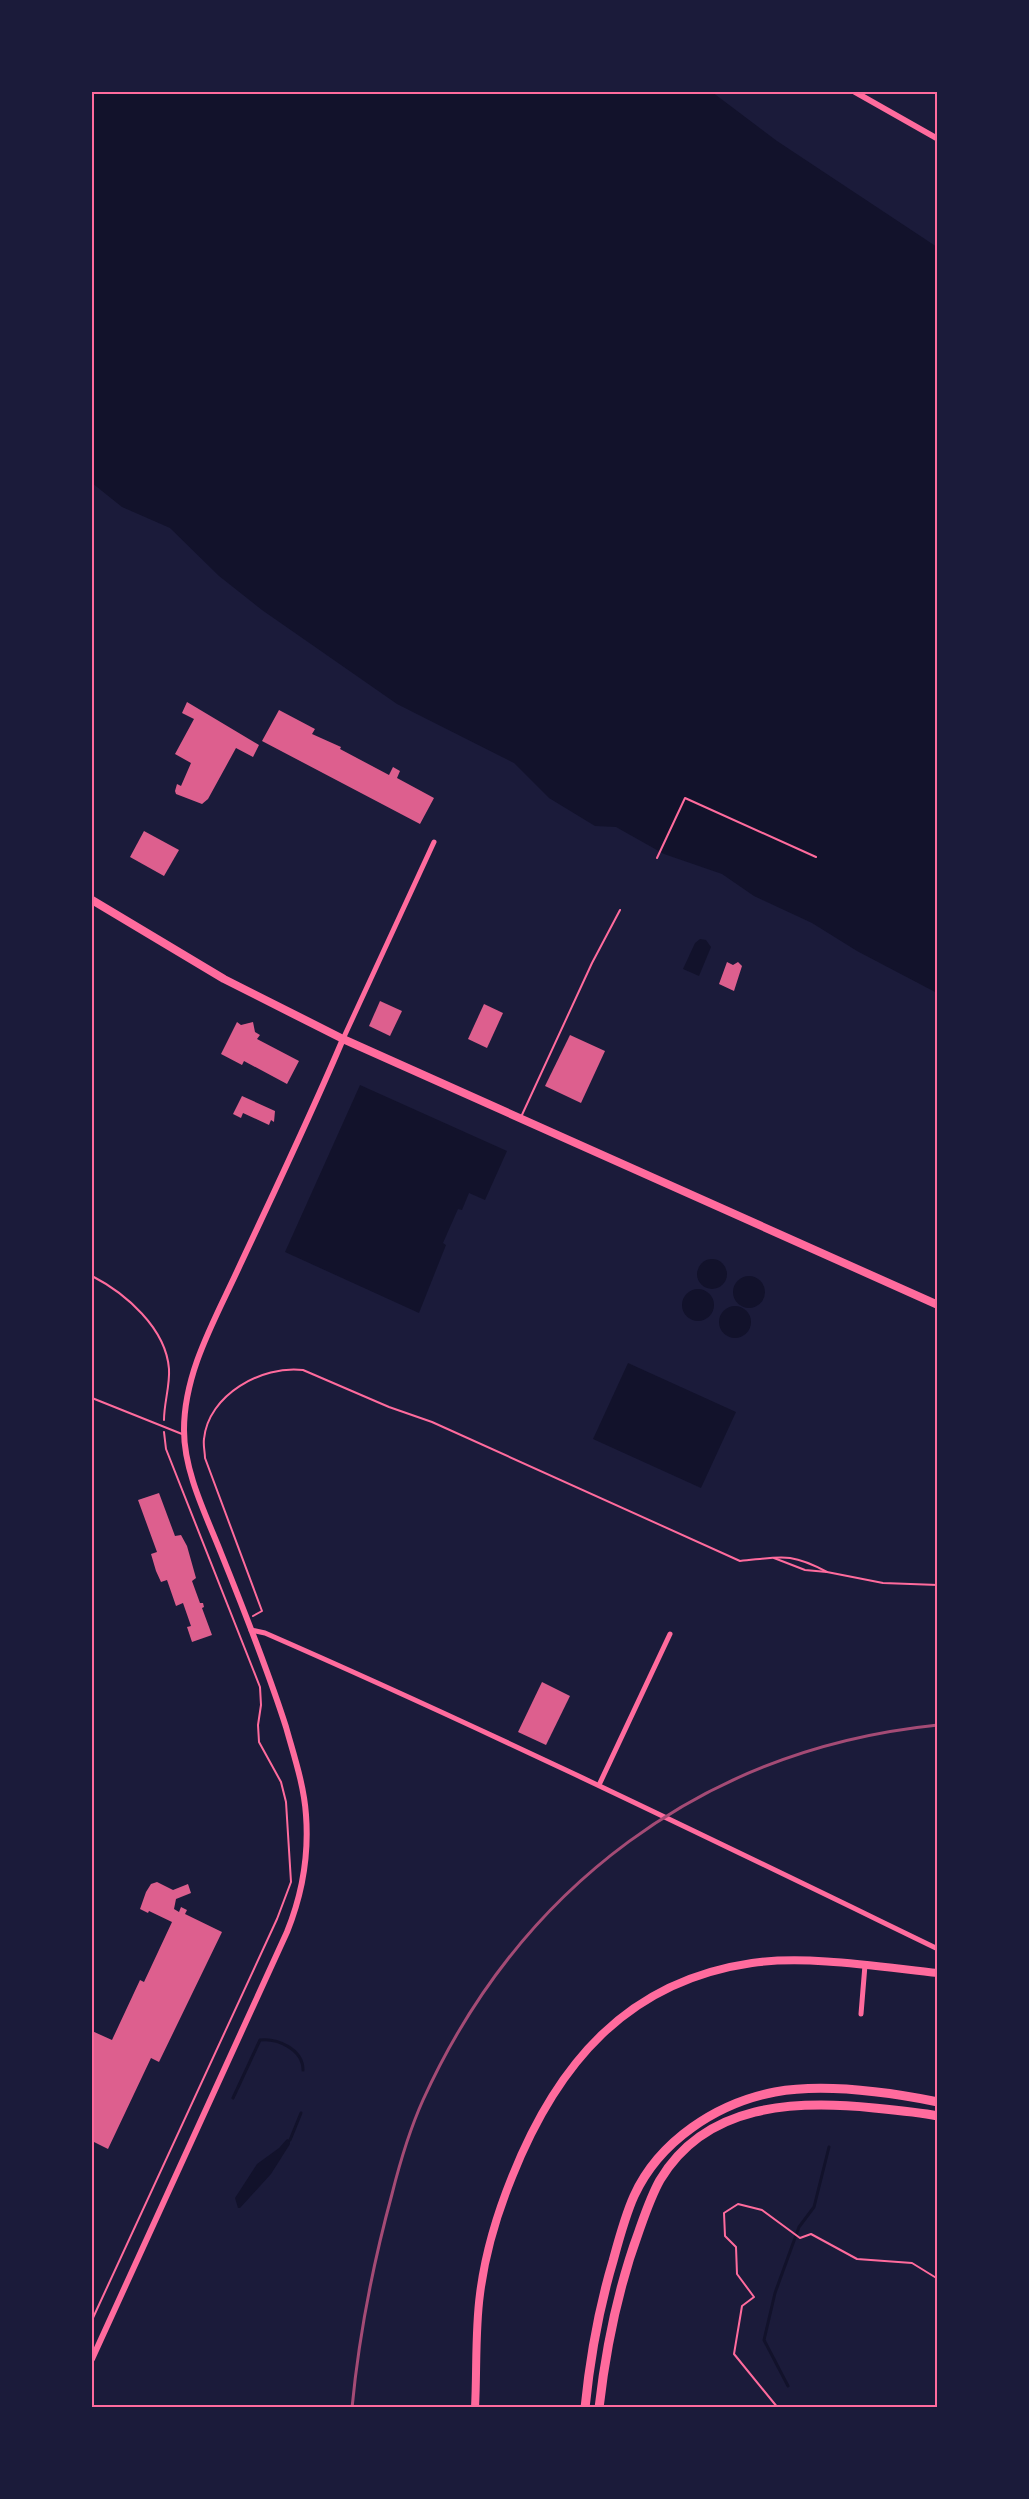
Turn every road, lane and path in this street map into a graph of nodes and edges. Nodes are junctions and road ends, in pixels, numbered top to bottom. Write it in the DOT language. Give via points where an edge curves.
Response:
graph roads {
  1 [pos="855,92"];
  2 [pos="938,139"];
  3 [pos="434,842"];
  4 [pos="816,857"];
  5 [pos="657,858"];
  6 [pos="92,900"];
  7 [pos="620,910"];
  8 [pos="343,1039"];
  9 [pos="520,1117"];
  10 [pos="92,1276"];
  11 [pos="938,1305"];
  12 [pos="92,1398"];
  13 [pos="164,1411"];
  14 [pos="184,1434"];
  15 [pos="164,1441"];
  16 [pos="774,1558"];
  17 [pos="827,1572"];
  18 [pos="938,1585"];
  19 [pos="256,1615"];
  20 [pos="239,1622"];
  21 [pos="234,1624"];
  22 [pos="251,1630"];
  23 [pos="670,1634"];
  24 [pos="599,1785"];
  25 [pos="938,1949"];
  26 [pos="865,1965"];
  27 [pos="938,1973"];
  28 [pos="861,2014"];
  29 [pos="938,2102"];
  30 [pos="938,2116"];
  31 [pos="938,2279"];
  32 [pos="92,2320"];
  33 [pos="92,2359"];
  34 [pos="475,2408"];
  35 [pos="585,2408"];
  36 [pos="599,2408"];
  37 [pos="778,2408"];
  1 -- 2 [label="street"];
  3 -- 8 [label="street"];
  4 -- 5 [label="path" via="686,798"];
  6 -- 8 [label="main road" via="224,979"];
  7 -- 9 [label="lane"];
  8 -- 9 [label="main road"];
  8 -- 14 [label="street" via="190,1379"];
  9 -- 11 [label="main road"];
  10 -- 13 [label="path" via="110,1286 145,1318 157,1335 169,1369"];
  12 -- 14 [label="lane"];
  14 -- 22 [label="street" via="201,1502"];
  15 -- 21 [label="path"];
  16 -- 17 [label="path" via="805,1570"];
  16 -- 17 [label="path" via="796,1558"];
  16 -- 19 [label="path" via="740,1561 432,1422 293,1369 262,1376 233,1390 213,1413 204,1439 205,1458 262,1611"];
  17 -- 18 [label="path" via="883,1583"];
  20 -- 21 [label="path"];
  21 -- 32 [label="path" via="260,1687 259,1742 285,1792 291,1887"];
  22 -- 24 [label="street" via="352,1671"];
  22 -- 33 [label="street" via="272,1683 303,1791 307,1839 299,1898"];
  23 -- 24 [label="street"];
  24 -- 25 [label="street"];
  26 -- 27 [label="main road"];
  26 -- 28 [label="street"];
  26 -- 34 [label="main road" via="782,1960 706,1973 669,1987 641,2004 582,2053 537,2121 494,2229 480,2295"];
  29 -- 35 [label="highway" via="855,2090 777,2091 722,2109 673,2143 650,2168 634,2195 623,2227 602,2297"];
  30 -- 36 [label="highway" via="813,2103 783,2106 732,2119 690,2145 660,2180 634,2242 611,2327"];
  31 -- 37 [label="path" via="912,2263 857,2259 811,2234 800,2238 762,2210 738,2204 724,2213 725,2236 736,2247 737,2274 754,2297 742,2306 734,2354"];
}
